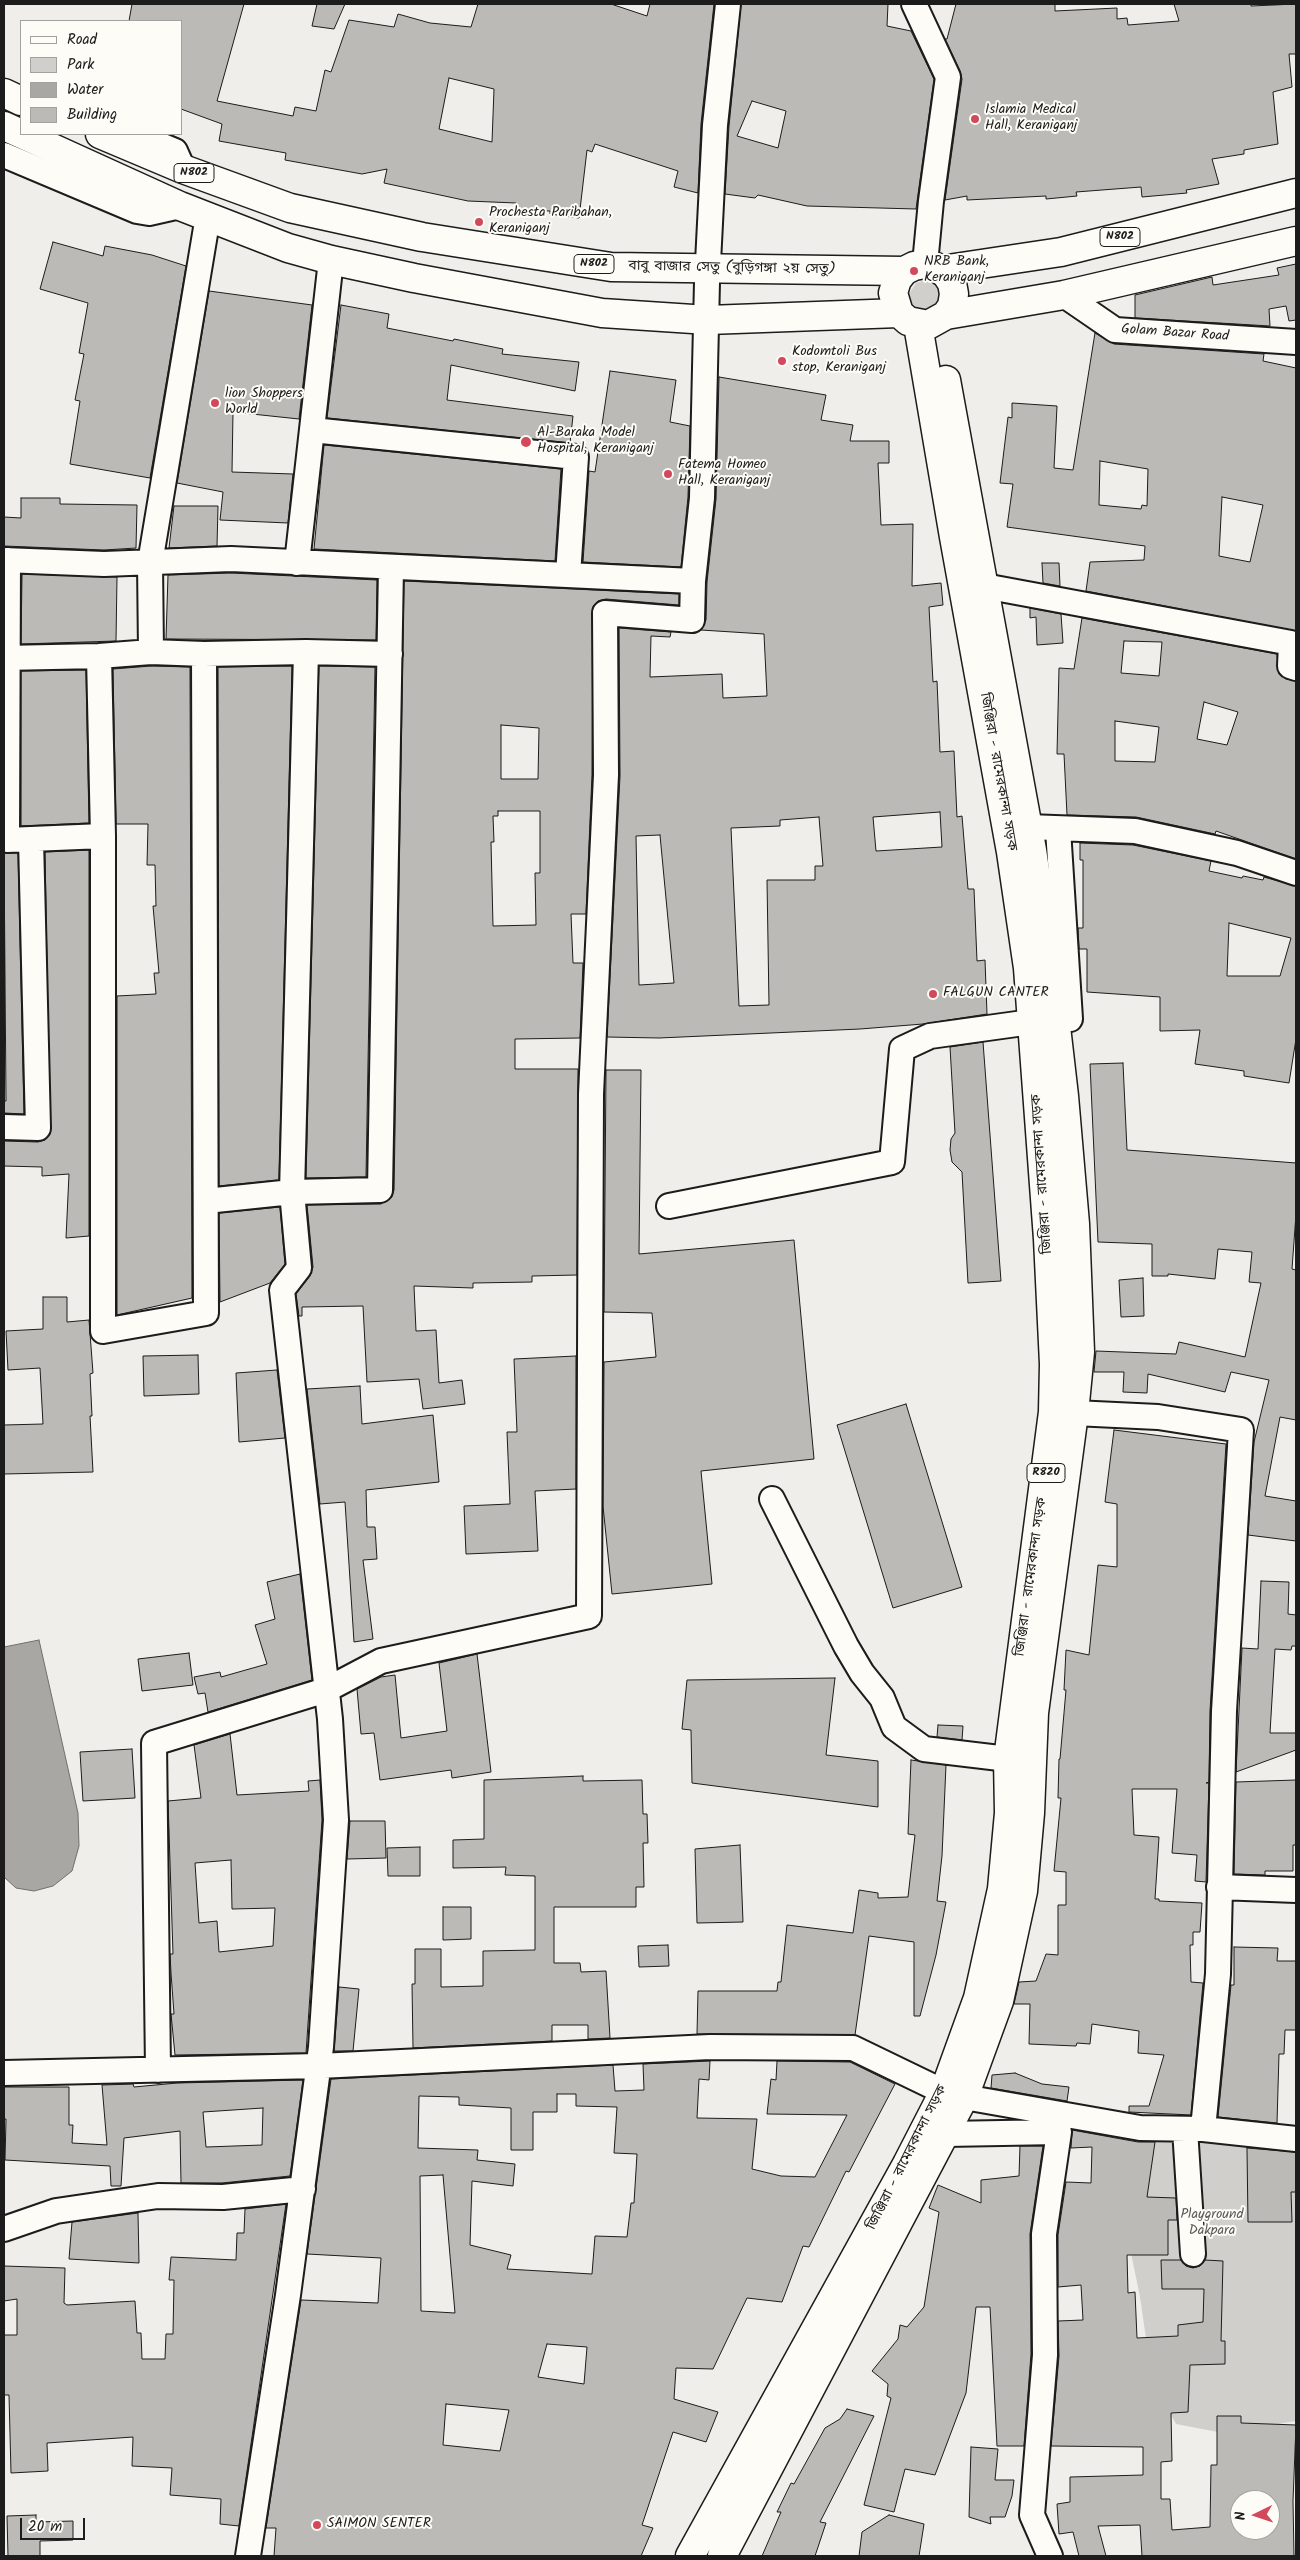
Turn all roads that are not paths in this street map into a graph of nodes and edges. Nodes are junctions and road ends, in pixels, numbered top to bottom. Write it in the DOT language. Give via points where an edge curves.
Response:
graph roads {
  1 [pos="728,4"];
  2 [pos="914,4"];
  3 [pos="4,80"];
  4 [pos="20,87"];
  5 [pos="4,93"];
  6 [pos="20,101"];
  7 [pos="4,126"];
  8 [pos="20,133"];
  9 [pos="24,135"];
  10 [pos="102,135"];
  11 [pos="137,135"];
  12 [pos="4,155"];
  13 [pos="183,169"];
  14 [pos="1296,193"];
  15 [pos="180,206"];
  16 [pos="208,216"];
  17 [pos="1296,240"];
  18 [pos="331,260"];
  19 [pos="923,269"];
  20 [pos="1064,295"];
  21 [pos="925,319"];
  22 [pos="708,320"];
  23 [pos="1296,342"];
  24 [pos="312,430"];
  25 [pos="6,560"];
  26 [pos="150,562"];
  27 [pos="297,563"];
  28 [pos="391,567"];
  29 [pos="568,576"];
  30 [pos="693,581"];
  31 [pos="984,586"];
  32 [pos="151,652"];
  33 [pos="306,652"];
  34 [pos="204,654"];
  35 [pos="390,654"];
  36 [pos="100,656"];
  37 [pos="7,658"];
  38 [pos="1296,668"];
  39 [pos="1028,828"];
  40 [pos="1058,829"];
  41 [pos="103,836"];
  42 [pos="31,839"];
  43 [pos="1296,873"];
  44 [pos="1070,1020"];
  45 [pos="1031,1022"];
  46 [pos="4,1127"];
  47 [pos="292,1192"];
  48 [pos="206,1201"];
  49 [pos="669,1206"];
  50 [pos="1074,1413"];
  51 [pos="1056,1476"];
  52 [pos="772,1499"];
  53 [pos="326,1690"];
  54 [pos="1008,1759"];
  55 [pos="1219,1887"];
  56 [pos="1296,1890"];
  57 [pos="319,2066"];
  58 [pos="158,2070"];
  59 [pos="4,2073"];
  60 [pos="954,2094"];
  61 [pos="1194,2129"];
  62 [pos="945,2134"];
  63 [pos="1296,2139"];
  64 [pos="303,2189"];
  65 [pos="888,2220"];
  66 [pos="4,2229"];
  67 [pos="1193,2254"];
  68 [pos="248,2556"];
  69 [pos="690,2556"];
  70 [pos="722,2556"];
  71 [pos="1050,2556"];
  1 -- 22 [label="street" via="715,125"];
  2 -- 19 [label="street" via="948,78"];
  3 -- 4 [label="street"];
  5 -- 6 [label="main road"];
  7 -- 8 [label="main road, N802"];
  9 -- 15 [label="main road, N802"];
  10 -- 13 [label="main road, বাবু বাজার সেতু (বুড়িগঙ্গা ২য় সেতু) / N802"];
  11 -- 13 [label="street" via="175,150"];
  12 -- 15 [label="street" via="137,211"];
  13 -- 19 [label="main road, বাবু বাজার সেতু (বুড়িগঙ্গা ২য় সেতু) / N802" via="290,208 422,237 611,267"];
  14 -- 19 [label="main road, বাবু বাজার সেতু (বুড়িগঙ্গা ২য় সেতু) / N802" via="1061,252"];
  15 -- 16 [label="main road, N802"];
  16 -- 18 [label="main road, N802" via="288,248"];
  16 -- 26 [label="street"];
  17 -- 20 [label="main road, N802"];
  18 -- 22 [label="main road, N802" via="602,313"];
  18 -- 24 [label="street"];
  19 -- 21 [label="main road" via="897,280 892,293"];
  19 -- 21 [label="main road" via="952,283 954,294 952,306"];
  20 -- 21 [label="main road, N802"];
  20 -- 23 [label="street, Golam Bazar Road" via="1116,330"];
  21 -- 22 [label="main road, N802"];
  21 -- 31 [label="main road, জিঞ্জিরা - রামেরকান্দা সড়ক / R820"];
  21 -- 45 [label="main road, জিঞ্জিরা - রামেরকান্দা সড়ক / R820" via="954,538 1012,852 1028,968"];
  22 -- 30 [label="street" via="702,498"];
  24 -- 27 [label="street"];
  24 -- 29 [label="street" via="576,456"];
  25 -- 26 [label="street" via="104,564"];
  25 -- 37 [label="street"];
  26 -- 27 [label="street" via="231,559"];
  26 -- 32 [label="street"];
  27 -- 28 [label="street"];
  28 -- 29 [label="street"];
  28 -- 35 [label="street"];
  29 -- 30 [label="street"];
  30 -- 53 [label="street" via="692,620 606,613 606,775 591,1094 589,1616 381,1661"];
  31 -- 38 [label="street" via="1291,643 1290,666"];
  31 -- 39 [label="main road, জিঞ্জিরা - রামেরকান্দা সড়ক / R820"];
  32 -- 34 [label="street"];
  32 -- 36 [label="street"];
  33 -- 34 [label="street"];
  33 -- 35 [label="street"];
  33 -- 47 [label="street"];
  34 -- 48 [label="street"];
  35 -- 47 [label="street" via="380,1190"];
  36 -- 37 [label="street"];
  36 -- 41 [label="street"];
  37 -- 42 [label="street" via="7,840"];
  39 -- 40 [label="street"];
  39 -- 50 [label="main road, জিঞ্জিরা - রামেরকান্দা সড়ক / R820" via="1062,1078 1074,1224 1080,1352"];
  40 -- 43 [label="street" via="1135,831 1237,853"];
  40 -- 44 [label="street"];
  41 -- 42 [label="street"];
  41 -- 48 [label="street" via="103,1331 206,1313"];
  42 -- 46 [label="street" via="38,1128"];
  45 -- 49 [label="street" via="930,1036 902,1049 892,1162"];
  45 -- 51 [label="main road, জিঞ্জিরা - রামেরকান্দা সড়ক / R820" via="1048,1239"];
  47 -- 48 [label="street"];
  47 -- 53 [label="street" via="299,1268 282,1290"];
  50 -- 51 [label="main road, জিঞ্জিরা - রামেরকান্দা সড়ক / R820"];
  50 -- 55 [label="street" via="1158,1417 1241,1430 1224,1711"];
  51 -- 54 [label="main road, জিঞ্জিরা - রামেরকান্দা সড়ক / R820"];
  51 -- 60 [label="main road, জিঞ্জিরা - রামেরকান্দা সড়ক / R820" via="1034,1713 1023,1891 999,2002"];
  52 -- 54 [label="street" via="846,1646 882,1698 894,1727 924,1749"];
  53 -- 57 [label="street" via="336,1820"];
  53 -- 58 [label="street" via="154,1743"];
  54 -- 60 [label="main road, জিঞ্জিরা - রামেরকান্দা সড়ক / R820" via="1009,1813 1002,1889"];
  55 -- 56 [label="street"];
  55 -- 61 [label="street" via="1218,1974"];
  57 -- 58 [label="street"];
  57 -- 60 [label="street" via="710,2047 852,2048"];
  57 -- 64 [label="street"];
  58 -- 59 [label="street"];
  60 -- 61 [label="street" via="1140,2128"];
  60 -- 62 [label="main road, জিঞ্জিরা - রামেরকান্দা সড়ক / R820"];
  60 -- 65 [label="main road, জিঞ্জিরা - রামেরকান্দা সড়ক / R820"];
  61 -- 63 [label="street"];
  61 -- 67 [label="street"];
  62 -- 65 [label="main road, জিঞ্জিরা - রামেরকান্দা সড়ক / R820"];
  62 -- 71 [label="street" via="1059,2132 1044,2234 1045,2355 1032,2515"];
  64 -- 66 [label="street" via="223,2198 158,2196 56,2211"];
  64 -- 68 [label="street"];
  65 -- 69 [label="main road, জিঞ্জিরা - রামেরকান্দা সড়ক / R820"];
  65 -- 70 [label="main road, জিঞ্জিরা - রামেরকান্দা সড়ক / R820"];
}
